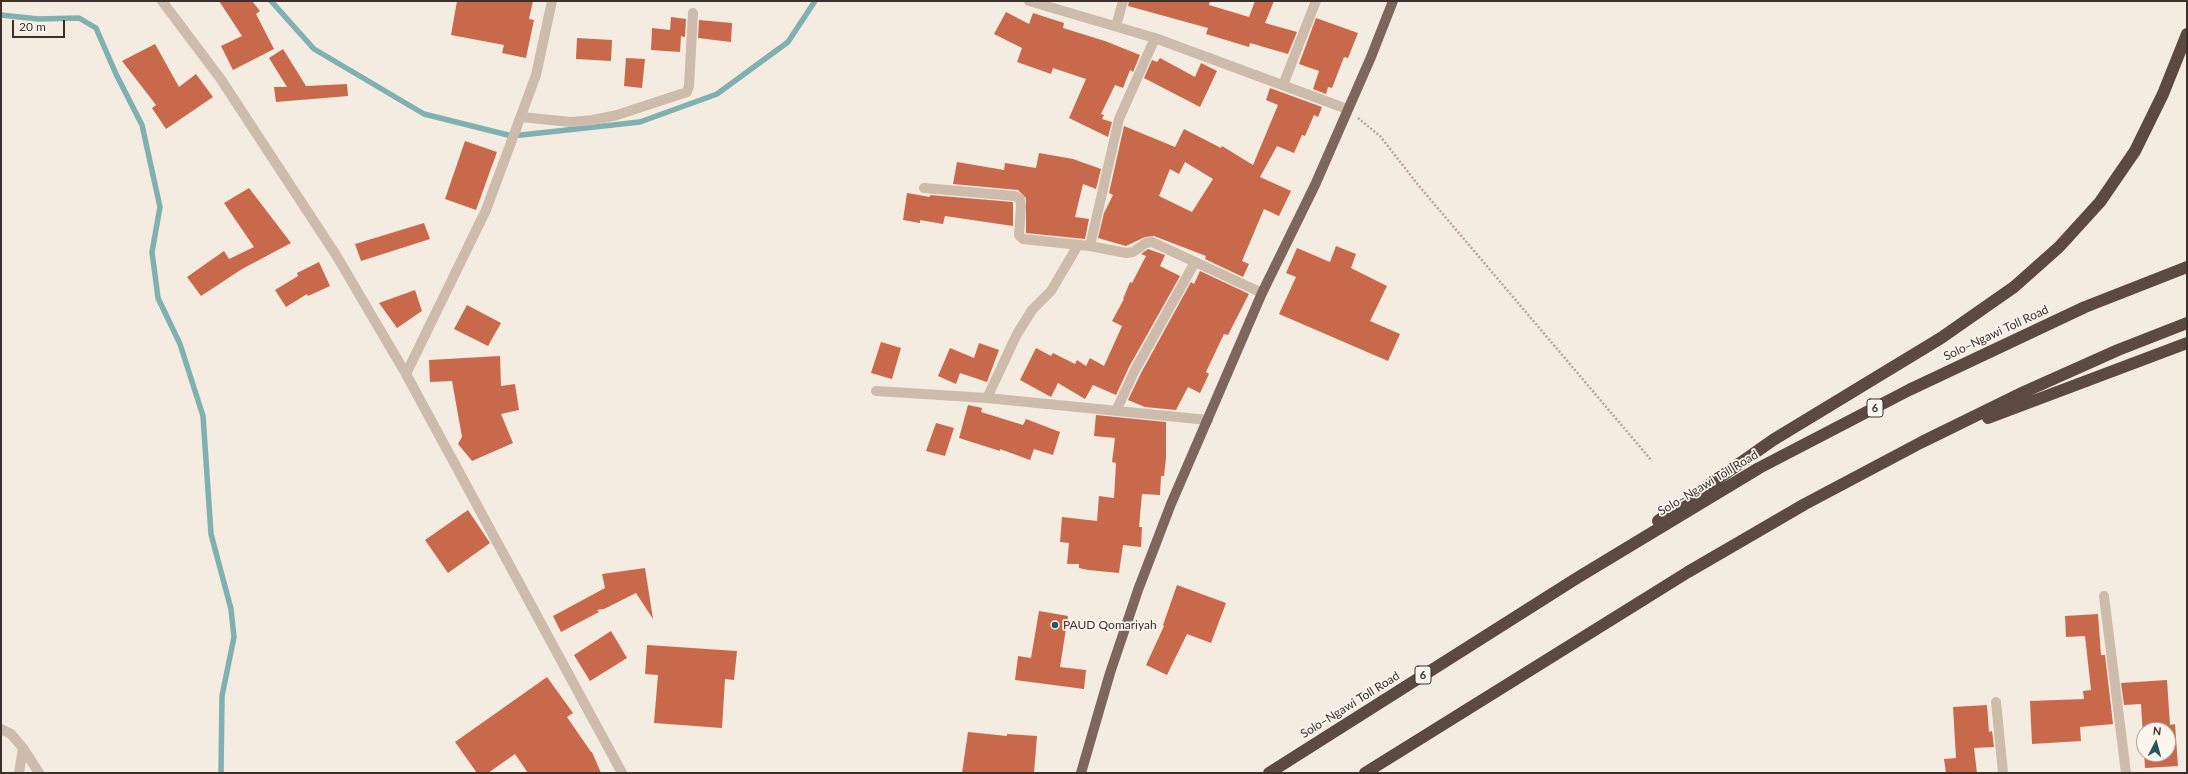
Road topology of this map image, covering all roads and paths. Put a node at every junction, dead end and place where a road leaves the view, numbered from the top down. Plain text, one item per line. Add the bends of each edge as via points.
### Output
1 (162, 1) edge
2 (552, 1) edge
3 (1029, 1) edge
4 (1123, 1) edge
5 (1316, 1) edge
6 (1394, 1) edge
7 (693, 13) dead end
8 (1116, 26) junction
9 (2187, 34) edge
10 (1155, 38) junction
11 (1283, 85) junction
12 (1347, 109) junction
13 (521, 119) junction
14 (924, 188) dead end
15 (1078, 245) junction
16 (1090, 246) junction
17 (1195, 262) junction
18 (2187, 267) edge
19 (1262, 293) junction
20 (2187, 323) edge
21 (2187, 344) edge
22 (406, 374) junction
23 (876, 391) dead end
24 (987, 398) junction
25 (1116, 411) junction
26 (1208, 420) junction
27 (1922, 442) junction
28 (1652, 461) dead end
29 (1577, 578) junction
30 (2104, 596) dead end
31 (1996, 702) dead end
32 (1, 729) edge
33 (23, 748) junction
34 (19, 773) edge
35 (39, 773) edge
36 (622, 773) edge
37 (1081, 773) edge
38 (1269, 773) edge
39 (1365, 773) edge
40 (2003, 773) edge
41 (2126, 773) edge

1 - 22 street via 220,78 296,192
2 - 13 street via 536,75
3 - 8 street
4 - 8 street
5 - 11 street
6 - 12 main road
7 - 13 street via 687,92 617,115 593,120 571,122
8 - 10 street
9 - 29 highway via 2163,94 2122,170 2100,202 2059,247 2020,282 1941,338 1773,440
10 - 11 street
10 - 16 street via 1119,119
11 - 12 street
12 - 19 main road
12 - 28 path via 1380,136 1424,192
13 - 22 street via 486,210
14 - 15 street via 1015,196 1020,200 1019,235 1023,239
15 - 16 street
15 - 24 street via 1051,291 1032,310 1017,334
16 - 17 street via 1126,253 1152,242
17 - 19 street
17 - 25 street via 1135,370
18 - 29 highway, Solo–Ngawi Toll Road / 6 via 2085,307 1909,390 1759,468
19 - 26 main road
20 - 27 highway via 2118,350 2024,392
21 - 27 highway
22 - 36 street
23 - 24 street
24 - 25 street
25 - 26 street
26 - 37 main road via 1171,504 1138,590 1110,673
27 - 39 highway via 1805,504 1688,572
29 - 38 highway, Solo–Ngawi Toll Road / 6
30 - 41 street
31 - 40 street
32 - 33 street via 11,734
33 - 34 street
33 - 35 street

